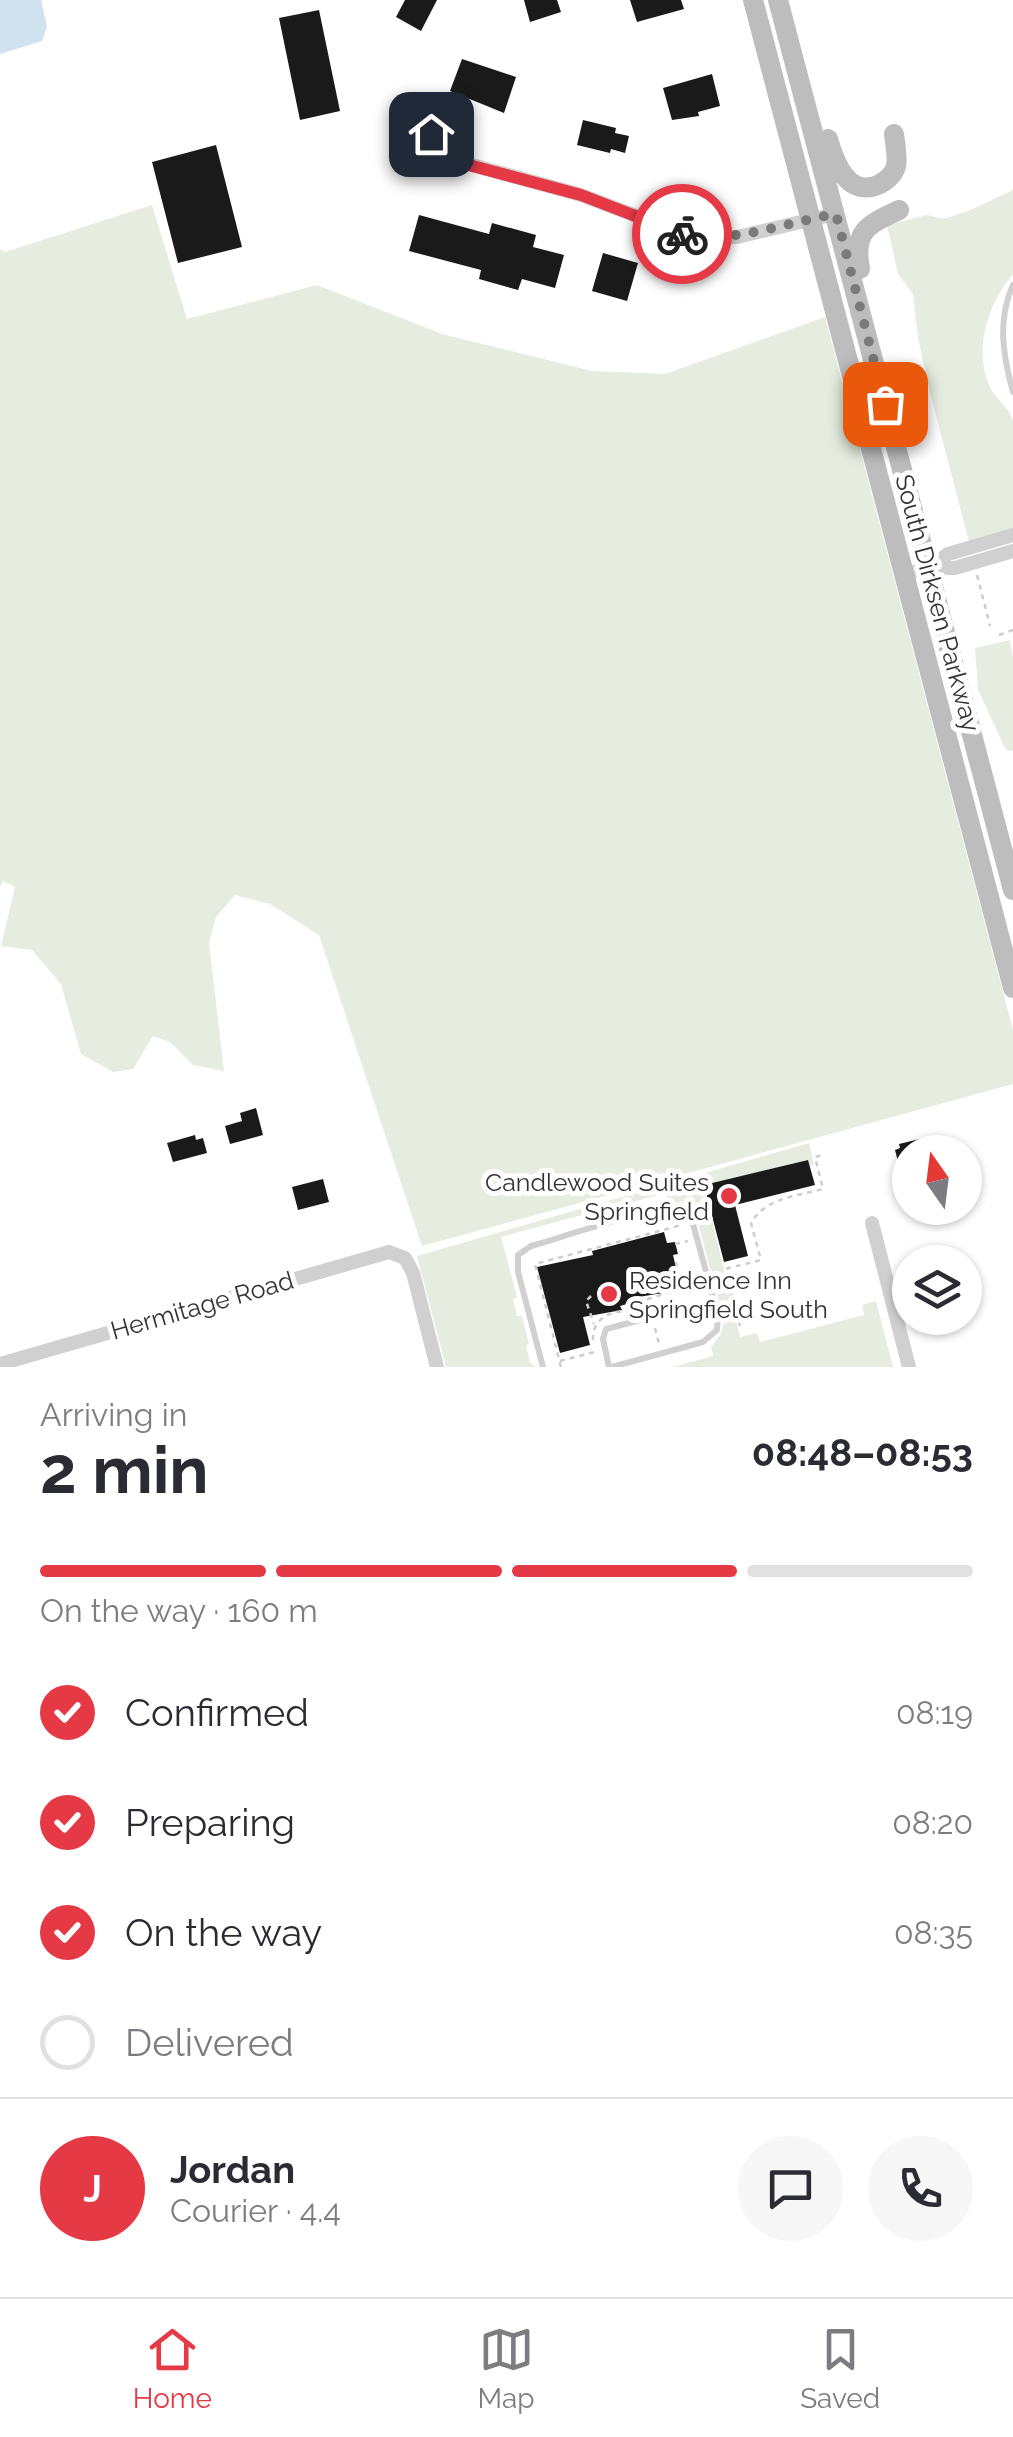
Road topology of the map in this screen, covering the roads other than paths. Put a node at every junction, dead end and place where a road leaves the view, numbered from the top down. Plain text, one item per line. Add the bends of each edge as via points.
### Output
1 (753, 0) edge
2 (778, 0) edge
3 (790, 44) junction
4 (431, 134) dead end
5 (894, 134) dead end
6 (898, 210) dead end
7 (836, 214) junction
8 (810, 218) junction
9 (1013, 285) edge
10 (1013, 392) edge
11 (895, 442) junction
12 (1013, 536) edge
13 (1013, 551) edge
14 (928, 568) junction
15 (905, 574) junction
16 (975, 745) junction
17 (952, 751) junction
18 (1013, 890) edge
19 (1013, 988) edge
20 (872, 1223) dead end
21 (714, 1301) junction
22 (0, 1364) edge
23 (615, 1366) edge
24 (437, 1367) edge
25 (543, 1367) edge
26 (909, 1367) edge

1 - 8 main road, South Dirksen Parkway
2 - 3 main road, South Dirksen Parkway
3 - 5 main road via 849,182 869,187 891,175
3 - 7 main road, South Dirksen Parkway
4 - 8 street via 446,154 465,164 581,195 684,234 737,237
6 - 11 main road via 868,226 857,248 894,403
7 - 8 street
7 - 11 main road, South Dirksen Parkway
8 - 15 main road, South Dirksen Parkway
9 - 10 lane via 1002,342
11 - 14 main road, South Dirksen Parkway
12 - 14 street via 948,554
13 - 14 street via 955,568
14 - 15 street
14 - 16 main road, South Dirksen Parkway
15 - 17 main road, South Dirksen Parkway
16 - 17 street
16 - 18 main road, South Dirksen Parkway
17 - 19 main road, South Dirksen Parkway
20 - 26 street
21 - 23 lane via 718,1324 710,1339
21 - 23 lane via 606,1329 602,1339
21 - 25 lane via 692,1220 683,1211 664,1210 532,1246 516,1262
22 - 24 street, Hermitage Road via 389,1252 404,1258 413,1273

